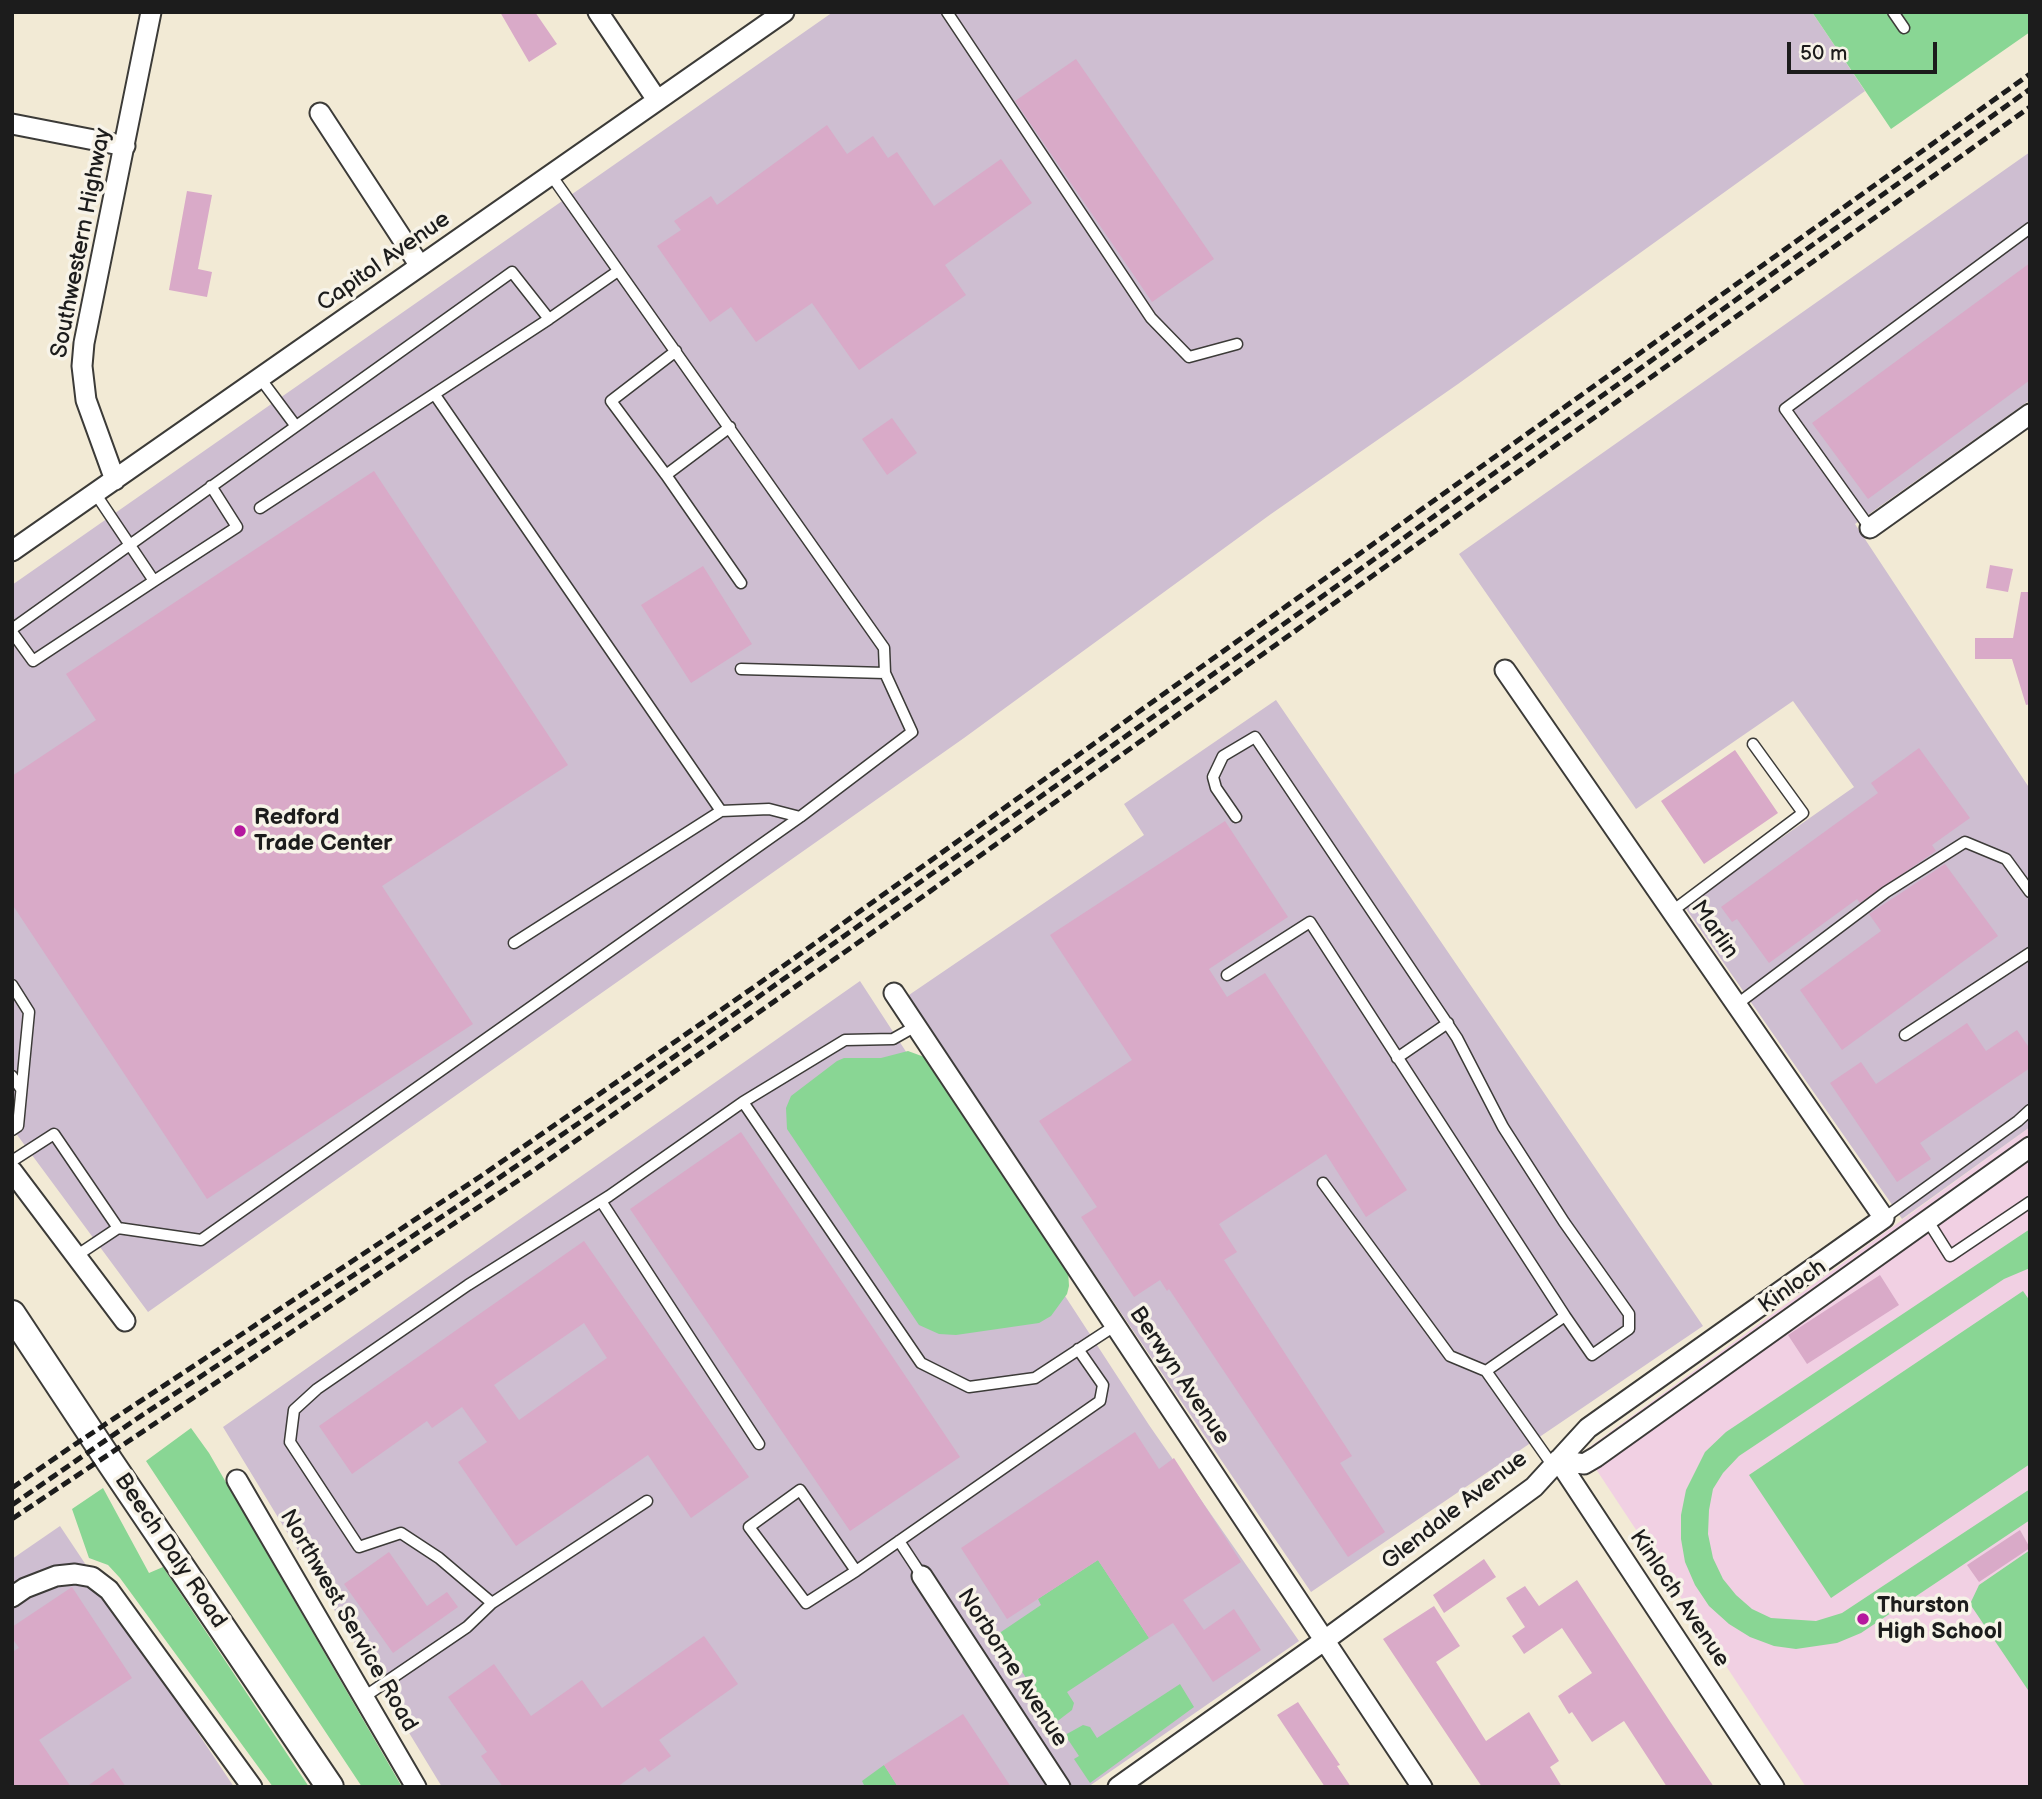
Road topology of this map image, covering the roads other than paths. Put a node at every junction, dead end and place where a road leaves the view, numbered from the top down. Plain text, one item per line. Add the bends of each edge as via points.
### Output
1 (151, 12) edge
2 (598, 12) edge
3 (784, 12) edge
4 (947, 12) edge
5 (1893, 12) edge
6 (1904, 28) dead end
7 (657, 100) junction
8 (320, 113) dead end
9 (12, 124) edge
10 (125, 146) junction
11 (551, 175) junction
12 (2030, 228) edge
13 (420, 266) junction
14 (618, 271) junction
15 (549, 319) junction
16 (1237, 344) dead end
17 (676, 351) junction
18 (260, 378) junction
19 (435, 395) junction
20 (2030, 414) edge
21 (295, 425) junction
22 (730, 427) junction
23 (666, 475) junction
24 (115, 480) junction
25 (211, 486) junction
26 (95, 494) junction
27 (260, 509) dead end
28 (1870, 527) joint
29 (130, 544) junction
30 (12, 551) edge
31 (153, 581) junction
32 (741, 583) dead end
33 (12, 630) edge
34 (741, 669) dead end
35 (1505, 670) dead end
36 (885, 673) junction
37 (1753, 744) dead end
38 (720, 811) junction
39 (800, 817) junction
40 (1236, 817) dead end
41 (2030, 892) edge
42 (1671, 912) junction
43 (514, 943) dead end
44 (2030, 953) edge
45 (1227, 975) dead end
46 (12, 985) edge
47 (894, 993) dead end
48 (1735, 1005) junction
49 (1448, 1023) junction
50 (916, 1026) junction
51 (1905, 1035) dead end
52 (1398, 1058) junction
53 (12, 1076) edge
54 (21, 1089) junction
55 (743, 1102) junction
56 (2030, 1110) edge
57 (12, 1130) edge
58 (2030, 1147) edge
59 (12, 1161) edge
60 (12, 1171) edge
61 (1323, 1183) dead end
62 (601, 1201) junction
63 (2030, 1202) edge
64 (1884, 1218) junction
65 (1928, 1221) junction
66 (118, 1228) junction
67 (76, 1256) junction
68 (12, 1314) edge
69 (1565, 1316) junction
70 (125, 1321) dead end
71 (1115, 1325) junction
72 (1078, 1349) junction
73 (1486, 1371) junction
74 (759, 1444) dead end
75 (1555, 1463) junction
76 (237, 1480) dead end
77 (647, 1501) dead end
78 (899, 1541) junction
79 (856, 1571) junction
80 (922, 1576) joint
81 (12, 1597) edge
82 (492, 1604) junction
83 (1325, 1640) junction
84 (364, 1697) junction
85 (252, 1787) edge
86 (330, 1787) edge
87 (416, 1787) edge
88 (1060, 1787) edge
89 (1118, 1787) edge
90 (1422, 1787) edge
91 (1774, 1787) edge

1 - 10 street, Southwestern Highway
2 - 7 street
3 - 7 street, Capitol Avenue
4 - 16 lane via 1151,318 1189,357
5 - 6 lane
7 - 11 street, Capitol Avenue
8 - 13 street
9 - 10 street
10 - 24 street, Southwestern Highway via 82,366 86,400
11 - 13 street, Capitol Avenue
11 - 14 lane
12 - 28 lane via 1785,409
13 - 18 street, Capitol Avenue
14 - 15 lane
14 - 17 lane
15 - 19 lane
15 - 21 lane via 512,272
17 - 22 lane
17 - 23 lane via 611,401
18 - 21 lane
18 - 24 street, Capitol Avenue
19 - 27 lane
19 - 38 lane
20 - 28 street
21 - 25 lane
22 - 23 lane
22 - 36 lane via 884,648
23 - 32 lane
24 - 26 street, Capitol Avenue
25 - 29 lane
25 - 31 lane via 237,527
26 - 29 lane
26 - 30 street, Capitol Avenue
29 - 31 lane
29 - 33 lane
31 - 33 lane via 33,661
34 - 36 lane
35 - 42 street, Marlin
36 - 39 lane via 912,732
37 - 42 lane via 1802,813
38 - 39 lane via 769,809
38 - 43 lane
39 - 66 lane via 201,1240
40 - 49 lane via 1213,777 1223,756 1255,737
41 - 48 lane via 2006,859 1965,842 1886,892
42 - 48 street, Marlin
44 - 51 lane
45 - 52 lane via 1310,922
46 - 54 lane via 29,1012
47 - 50 street, Berwyn Avenue
48 - 64 street, Marlin
49 - 52 lane
49 - 69 lane via 1503,1127 1629,1314 1629,1329 1592,1355
50 - 55 lane via 893,1039 845,1040
50 - 71 street, Berwyn Avenue
52 - 69 lane
53 - 54 lane
54 - 57 lane via 18,1126
55 - 62 lane
55 - 72 lane via 921,1363 969,1387 1035,1378
56 - 64 lane
58 - 65 street, Kinloch
59 - 66 lane via 54,1134
60 - 67 street
61 - 73 lane via 1450,1356
62 - 74 lane
62 - 82 lane via 468,1285 317,1389 294,1410 290,1442 359,1547 401,1533 439,1558
63 - 65 lane via 1950,1256
64 - 75 street, Glendale Avenue via 1588,1428
65 - 75 street, Kinloch via 1584,1464
66 - 67 lane
67 - 70 street
68 - 86 main road, Beech Daly Road
69 - 73 lane
71 - 72 lane
71 - 83 street, Berwyn Avenue
72 - 78 lane via 1102,1385 1100,1401
73 - 75 lane
75 - 83 street, Glendale Avenue via 1534,1487
75 - 91 street, Kinloch Avenue
76 - 84 street, Northwest Service Road
77 - 82 lane
78 - 79 lane
78 - 80 lane
79 - 79 lane via 806,1603 749,1527 800,1490
80 - 88 street, Norborne Avenue
81 - 85 street via 56,1576 75,1574 92,1577 109,1590
82 - 84 lane via 467,1628
83 - 89 street, Glendale Avenue
83 - 90 street, Berwyn Avenue
84 - 87 street, Northwest Service Road

